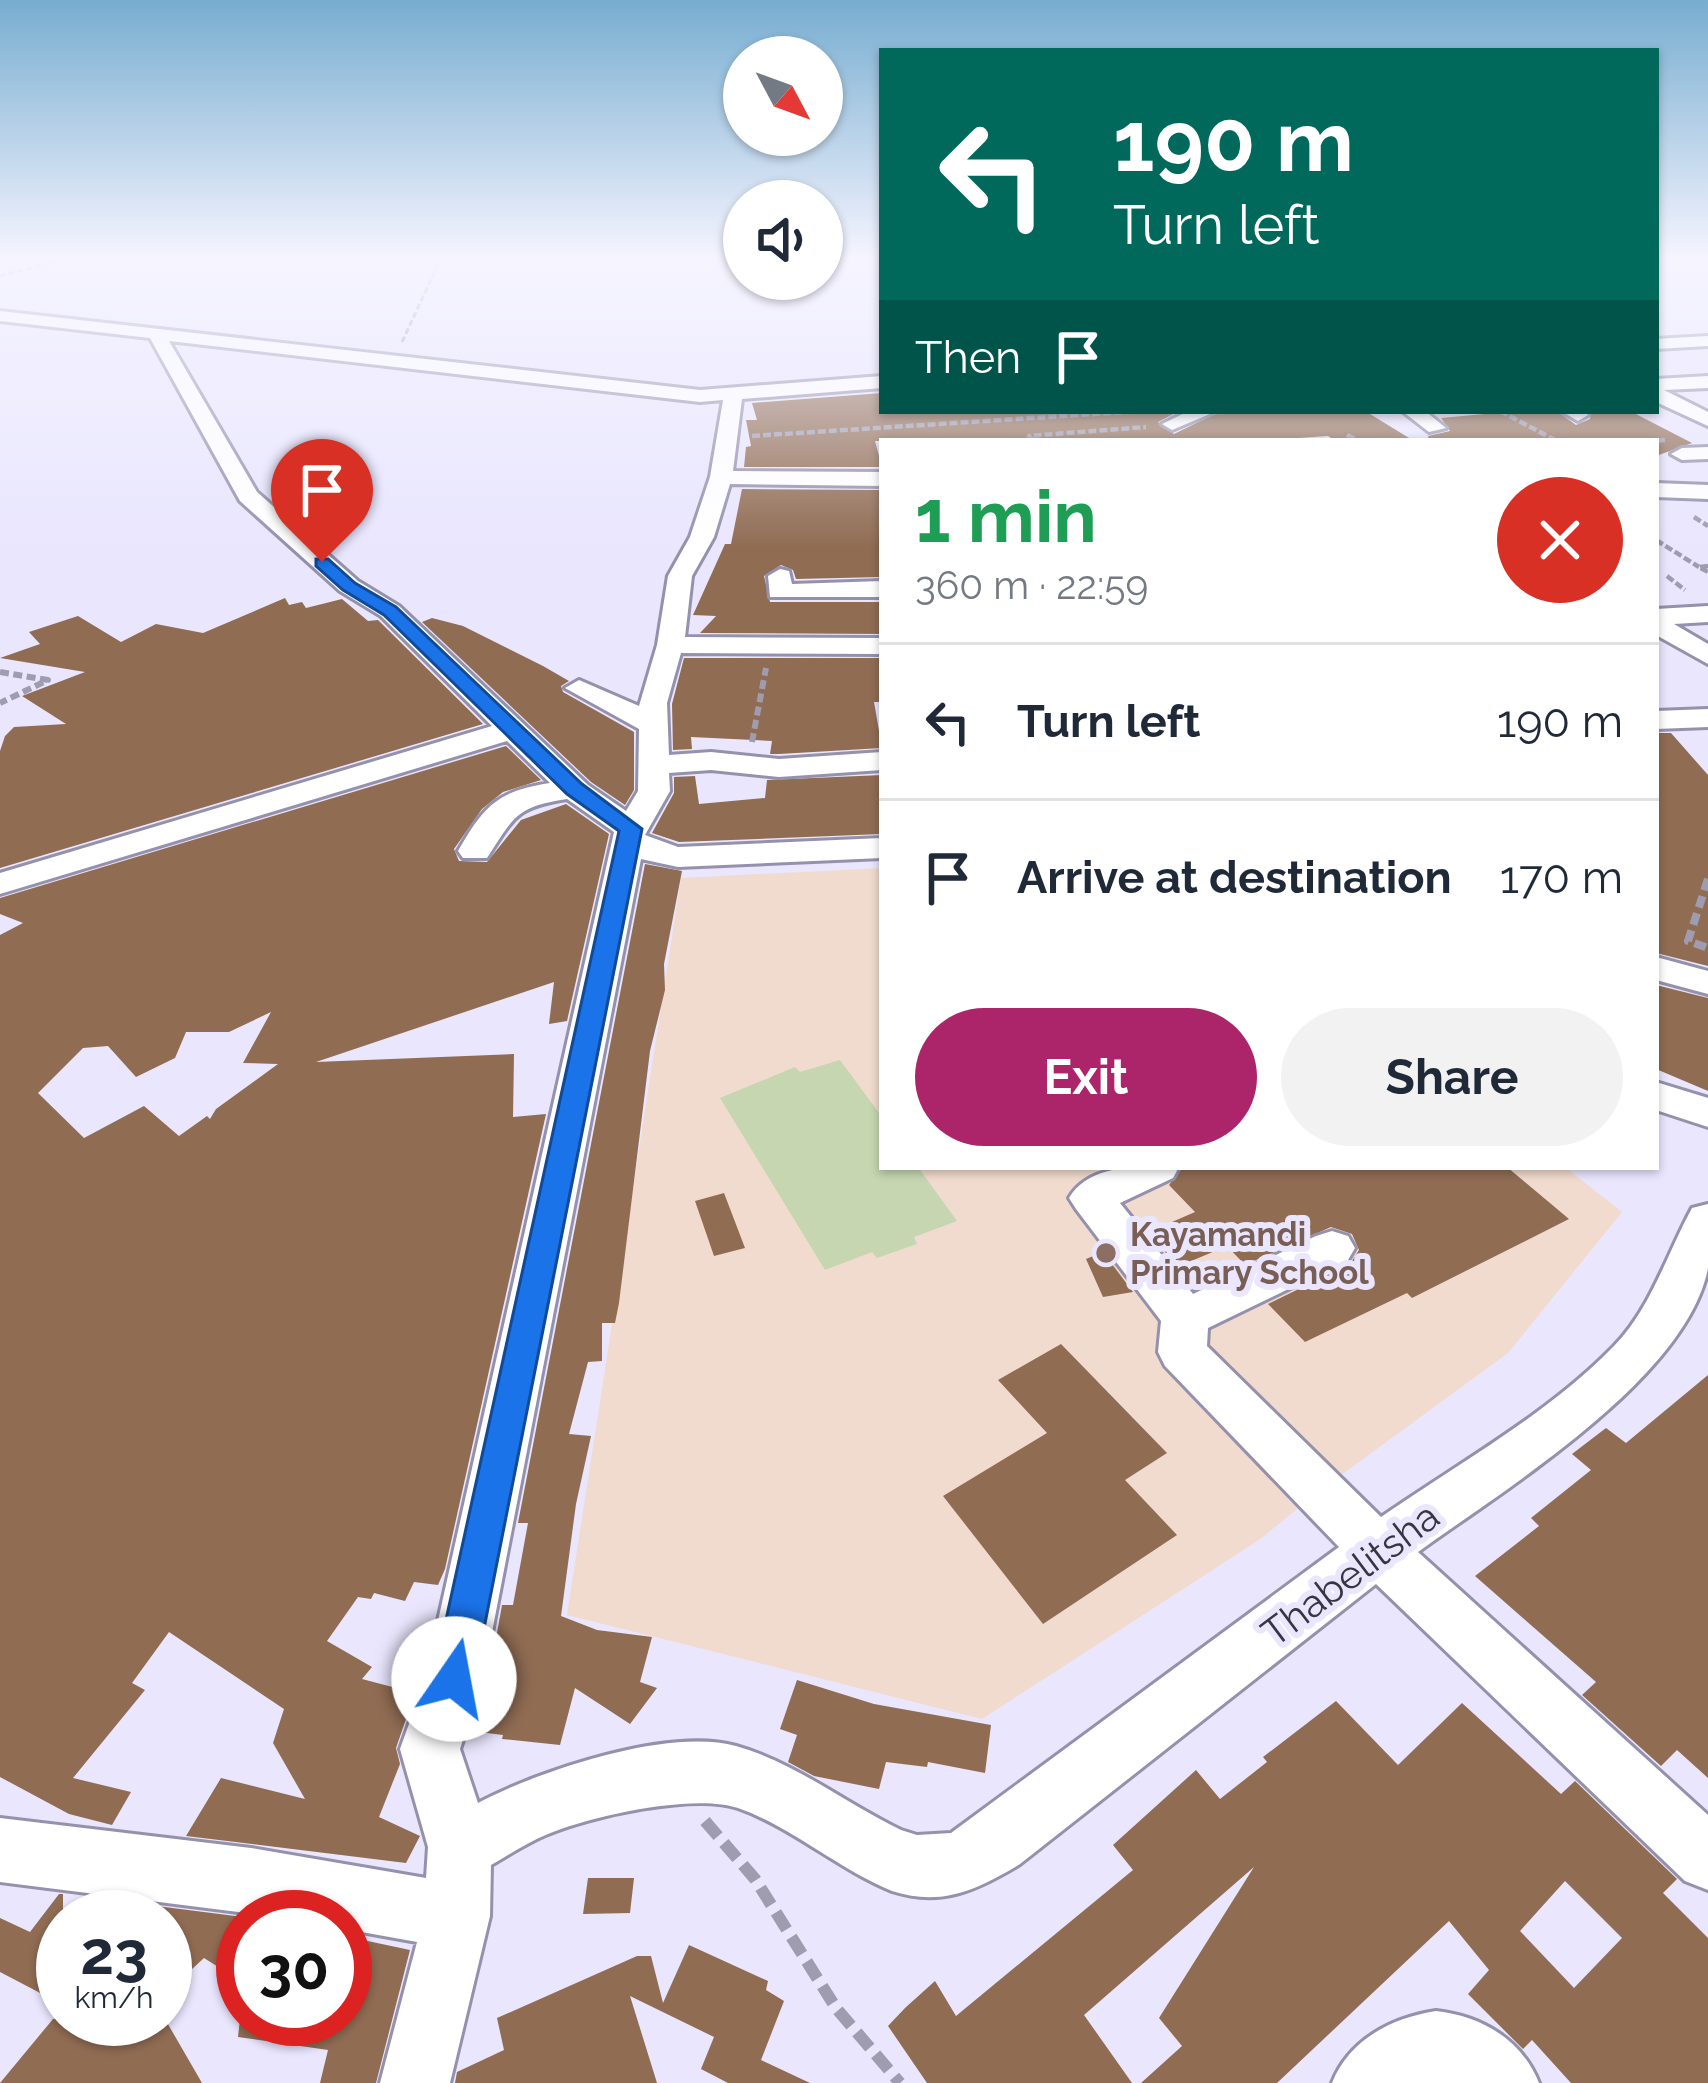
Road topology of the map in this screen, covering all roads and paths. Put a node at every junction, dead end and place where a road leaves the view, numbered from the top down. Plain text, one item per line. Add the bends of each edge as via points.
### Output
1 (167, 353) edge
2 (307, 353) edge
3 (879, 382) edge
4 (1708, 382) edge
5 (1659, 390) edge
6 (1659, 392) edge
7 (734, 395) junction
8 (1114, 414) edge
9 (1199, 414) edge
10 (1416, 414) edge
11 (1506, 414) edge
12 (1708, 420) edge
13 (1172, 424) joint
14 (1436, 428) dead end
15 (1347, 435) dead end
16 (896, 438) edge
17 (1031, 438) edge
18 (1353, 438) edge
19 (1551, 438) edge
20 (879, 440) edge
21 (1708, 453) edge
22 (1682, 454) dead end
23 (724, 457) junction
24 (879, 479) edge
25 (1659, 490) edge
26 (1708, 492) edge
27 (1659, 542) edge
28 (1708, 569) edge
29 (780, 576) dead end
30 (879, 590) edge
31 (1708, 614) edge
32 (1659, 620) edge
33 (1659, 622) edge
34 (879, 641) edge
35 (670, 645) junction
36 (1708, 656) edge
37 (766, 667) dead end
38 (0, 672) edge
39 (579, 688) dead end
40 (0, 704) edge
41 (1708, 718) edge
42 (1659, 720) edge
43 (515, 729) junction
44 (879, 761) edge
45 (729, 763) junction
46 (779, 768) junction
47 (574, 789) junction
48 (643, 791) junction
49 (879, 848) edge
50 (475, 851) dead end
51 (1708, 878) edge
52 (0, 884) edge
53 (1703, 908) edge
54 (1708, 948) edge
55 (1659, 969) edge
56 (1708, 982) edge
57 (1659, 1097) edge
58 (1708, 1113) edge
59 (1152, 1170) edge
60 (1708, 1220) edge
61 (1332, 1248) dead end
62 (1185, 1318) junction
63 (1378, 1550) junction
64 (659, 1778) junction
65 (460, 1847) junction
66 (0, 1850) edge
67 (1708, 1858) edge
68 (457, 1916) junction
69 (415, 2083) edge
70 (900, 2083) edge
71 (1367, 2083) edge
72 (1504, 2083) edge

1 - 43 street via 248,496 349,586 390,611
2 - 7 street
3 - 7 street
4 - 5 street
6 - 12 street
7 - 23 street
8 - 16 path
9 - 13 street
10 - 14 street
11 - 19 path
13 - 17 path
15 - 18 path
20 - 23 path
21 - 22 street
23 - 24 street
23 - 35 street via 702,537 680,575
25 - 26 street
27 - 28 path
29 - 30 street via 779,592
31 - 32 street
33 - 36 street
34 - 35 street
35 - 48 street
37 - 45 path via 749,749
38 - 40 path via 48,680
39 - 48 street
41 - 42 street
43 - 47 street
43 - 52 street
44 - 46 street
45 - 46 street
45 - 48 street
46 - 48 street
47 - 48 street
47 - 50 street via 508,802
48 - 49 street via 657,854
48 - 65 street via 459,1656 430,1749
51 - 53 path
53 - 54 path via 1688,941
55 - 56 street
57 - 58 street
59 - 62 street via 1091,1198
60 - 63 street, Thabelitsha via 1662,1318 1632,1358 1564,1417
61 - 62 street
62 - 63 street via 1182,1352
63 - 64 street, Thabelitsha via 963,1862 934,1869 892,1860 780,1791 729,1774
63 - 67 street
64 - 65 street via 538,1806
64 - 70 path via 757,1876 855,2036
65 - 68 street
66 - 68 street via 251,1880
68 - 69 street
71 - 72 street via 1392,2058 1432,2044 1459,2045

